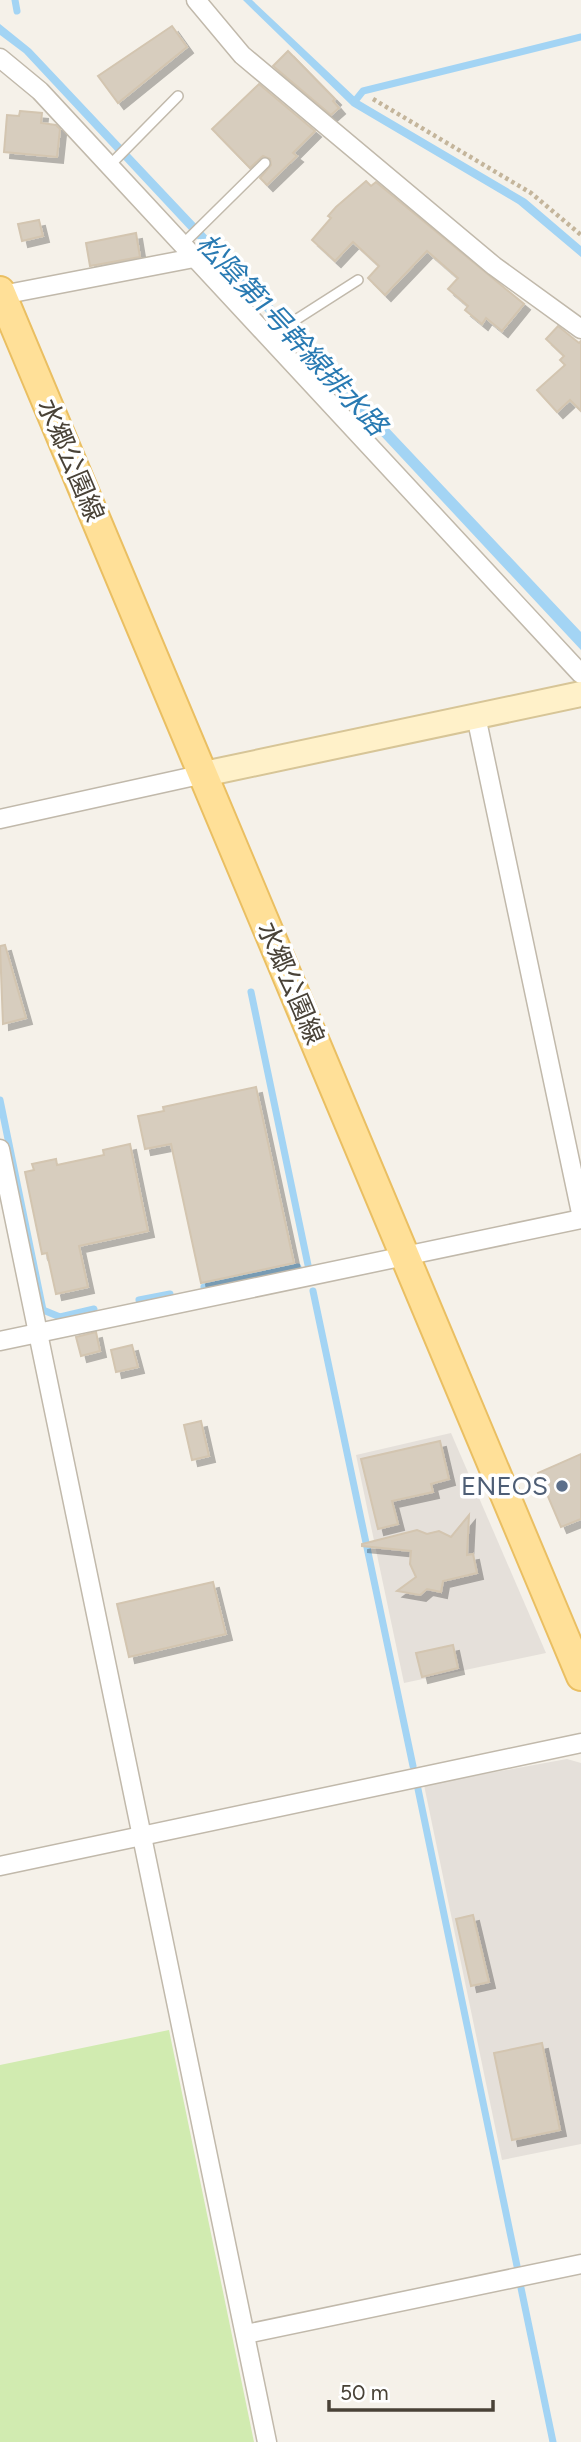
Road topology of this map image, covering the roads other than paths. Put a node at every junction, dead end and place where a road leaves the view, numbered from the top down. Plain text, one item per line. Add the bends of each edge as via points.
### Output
1 (196, 0) edge
2 (0, 58) edge
3 (178, 96) dead end
4 (111, 163) junction
5 (265, 163) dead end
6 (188, 248) junction
7 (358, 280) dead end
8 (1, 295) edge
9 (581, 329) edge
10 (274, 340) junction
11 (581, 674) edge
12 (581, 694) edge
13 (476, 716) junction
14 (204, 774) junction
15 (0, 819) edge
16 (0, 1149) edge
17 (581, 1213) edge
18 (581, 1219) edge
19 (405, 1255) junction
20 (39, 1333) junction
21 (0, 1341) edge
22 (581, 1676) edge
23 (581, 1744) edge
24 (142, 1836) junction
25 (0, 1866) edge
26 (581, 2264) edge
27 (246, 2334) junction
28 (267, 2442) edge

1 - 9 street via 242,55 494,265
2 - 4 street via 40,91
3 - 4 lane
4 - 6 street
5 - 6 lane via 204,224
6 - 8 street
6 - 10 street
7 - 10 lane
8 - 14 main road, 水郷公園線
10 - 11 street
12 - 13 street
13 - 14 street
13 - 17 street
14 - 15 street
14 - 19 main road, 水郷公園線
16 - 20 street
18 - 19 street
19 - 20 street
19 - 22 main road, 水郷公園線
20 - 21 street
20 - 24 street
23 - 24 street
24 - 25 street
24 - 27 street
26 - 27 street
27 - 28 street

